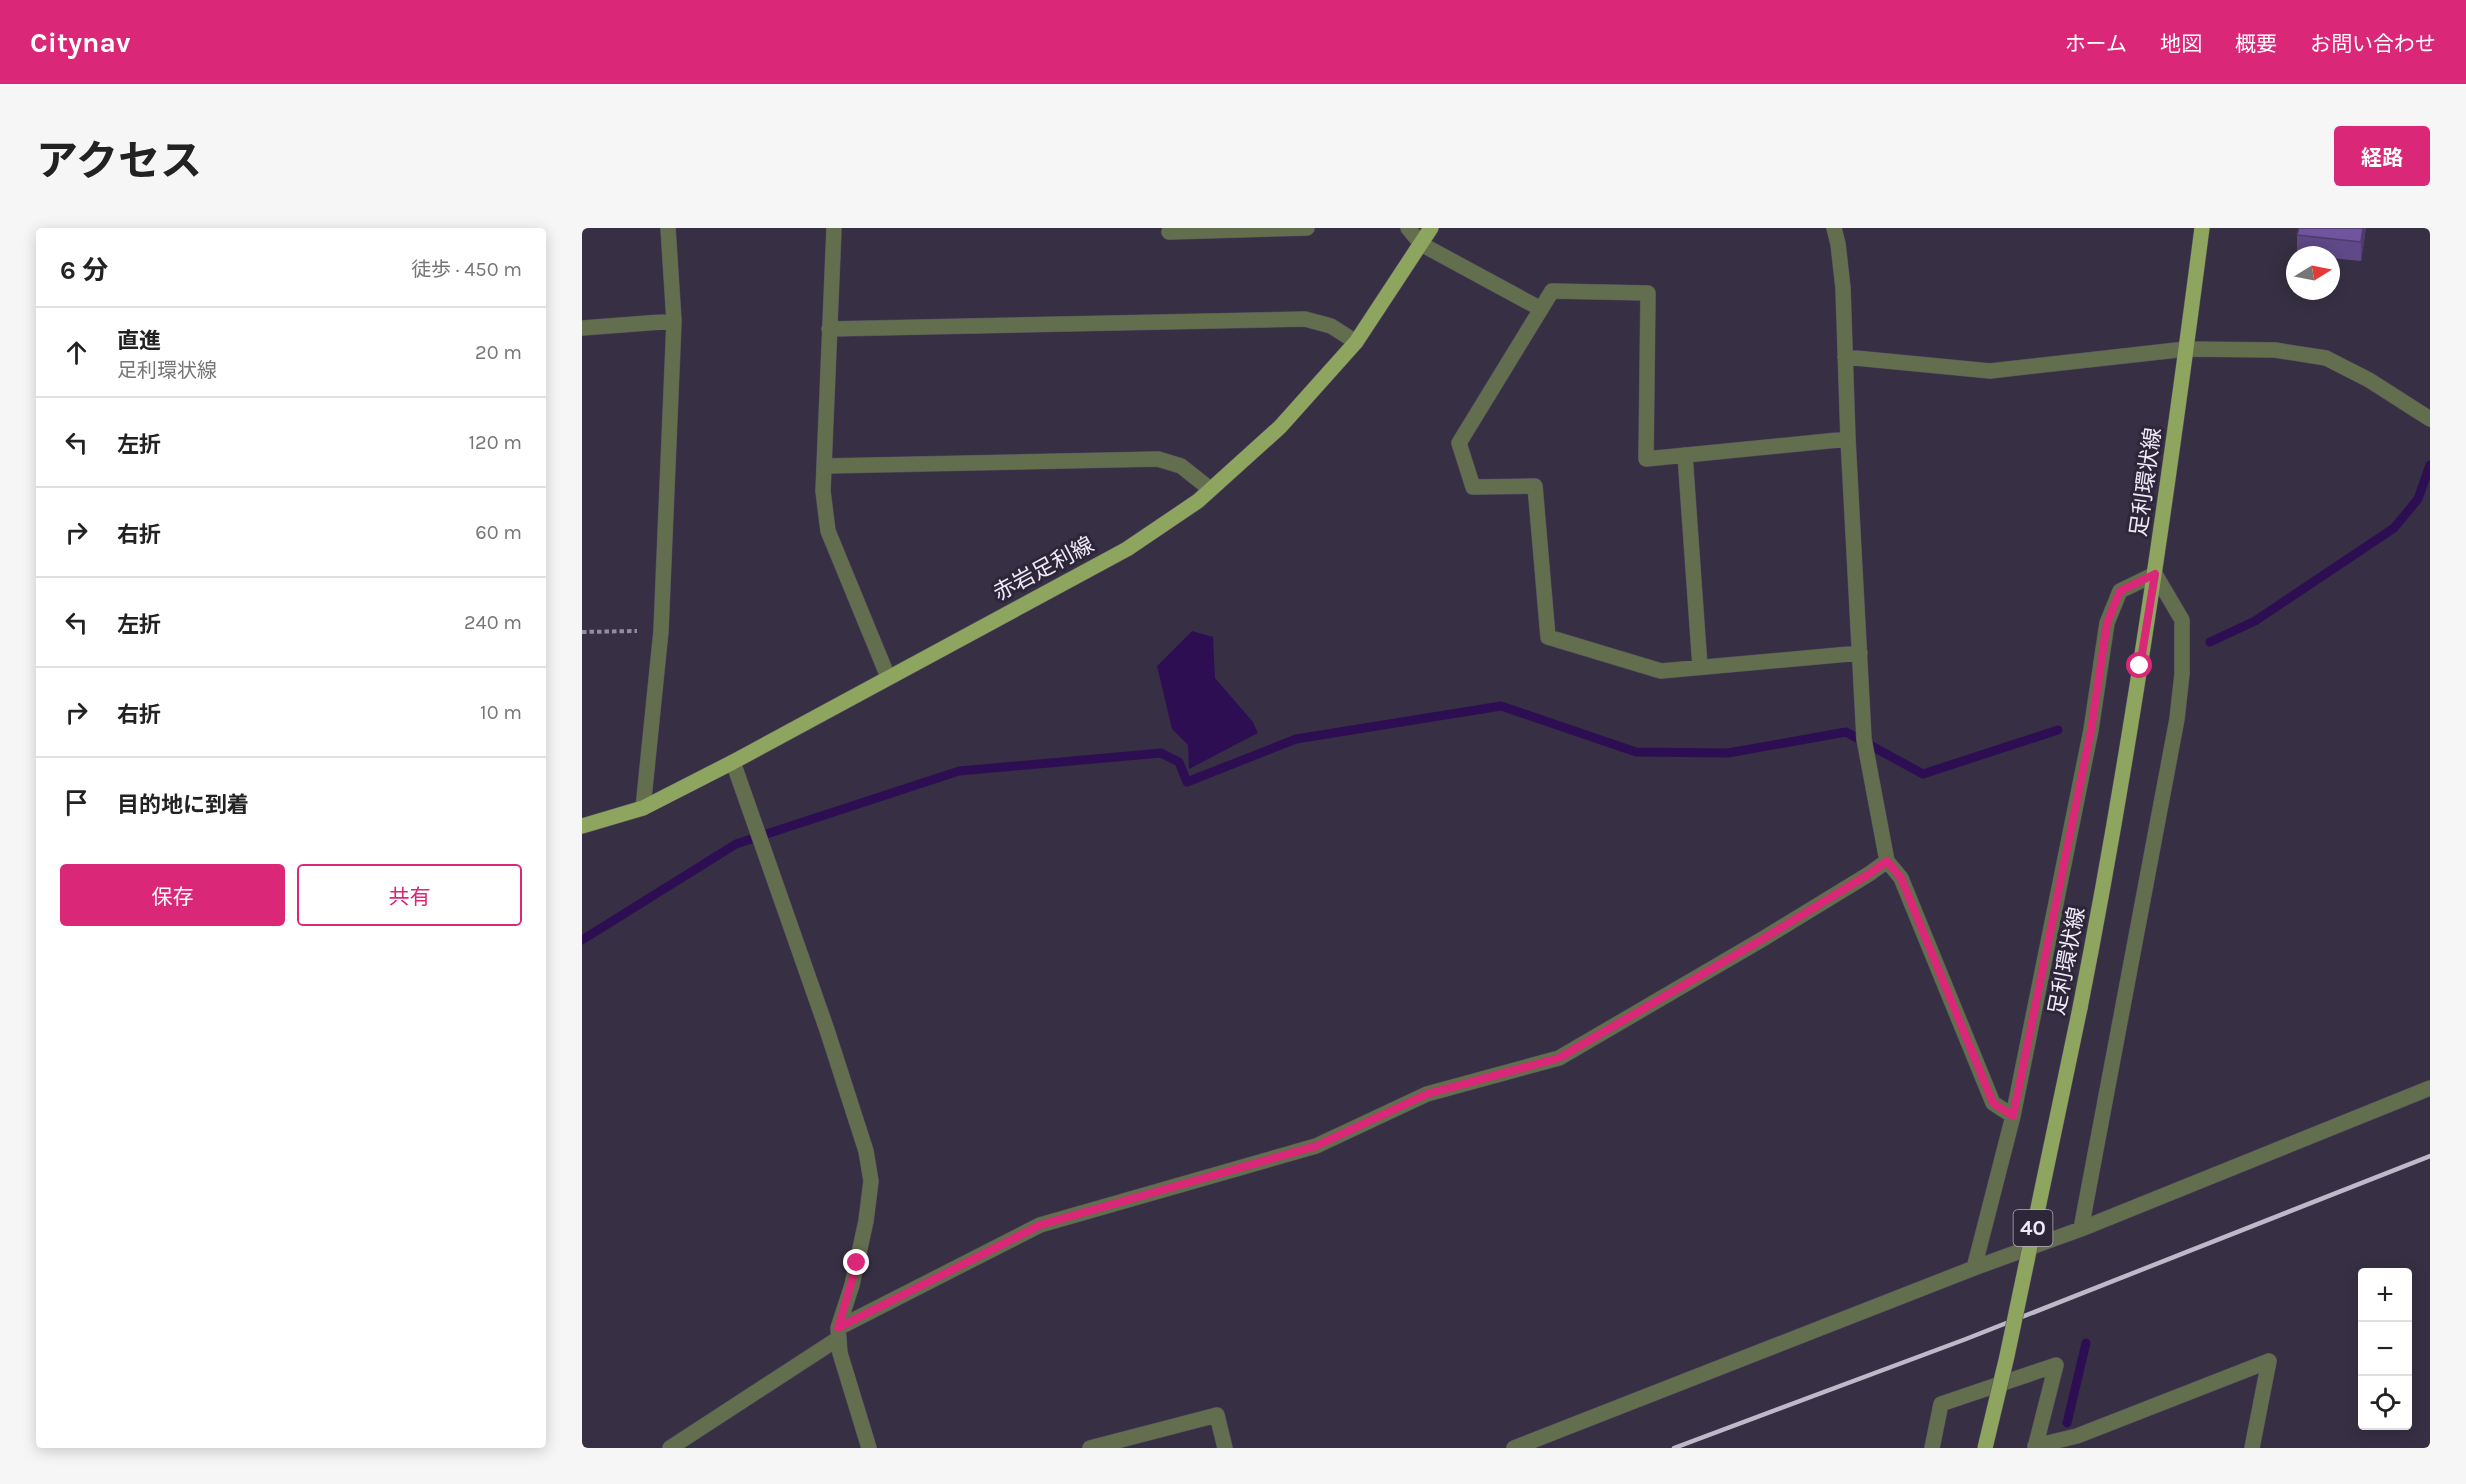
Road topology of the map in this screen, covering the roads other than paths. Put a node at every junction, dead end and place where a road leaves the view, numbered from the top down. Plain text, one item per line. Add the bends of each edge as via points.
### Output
1 (668, 228) edge
2 (834, 228) edge
3 (1306, 228) edge
4 (1408, 228) edge
5 (1431, 228) edge
6 (1834, 228) edge
7 (2202, 228) edge
8 (1169, 232) dead end
9 (1421, 244) junction
10 (1541, 309) junction
11 (674, 321) junction
12 (582, 328) edge
13 (830, 329) junction
14 (1356, 342) junction
15 (2187, 349) junction
16 (1845, 357) junction
17 (2430, 419) edge
18 (1848, 439) junction
19 (1685, 455) junction
20 (825, 466) junction
21 (1210, 489) junction
22 (2155, 574) junction
23 (1860, 653) junction
24 (1700, 667) junction
25 (888, 677) junction
26 (733, 762) junction
27 (644, 808) junction
28 (582, 826) edge
29 (1887, 861) junction
30 (2430, 1088) edge
31 (2013, 1116) junction
32 (2082, 1229) junction
33 (1974, 1268) junction
34 (839, 1333) junction
35 (2035, 1447) edge
36 (670, 1448) edge
37 (869, 1448) edge
38 (1090, 1448) edge
39 (1225, 1448) edge
40 (1514, 1448) edge
41 (1932, 1448) edge
42 (1985, 1448) edge
43 (2252, 1448) edge

1 - 11 street
2 - 13 street
3 - 8 street
4 - 9 street
5 - 9 main road, 赤岩足利線
6 - 16 street via 1843,288
7 - 15 main road, 足利環状線 / 40
9 - 10 street
9 - 14 main road, 赤岩足利線
10 - 19 street via 1552,291 1648,293 1646,459
10 - 24 street via 1459,443 1473,487 1535,486 1548,637 1661,671
11 - 12 street
11 - 27 street via 661,631
13 - 14 street via 1305,319 1331,326
13 - 20 street
14 - 21 main road, 赤岩足利線 via 1280,427
15 - 16 street via 1990,371
15 - 17 street via 2275,350 2326,358
15 - 22 main road, 足利環状線 / 40
16 - 18 street
18 - 19 street
18 - 23 street
19 - 24 street
20 - 21 street via 1158,459 1181,466
20 - 25 street via 823,491 828,531
21 - 25 main road, 赤岩足利線 via 1127,549
22 - 31 street via 2120,591 2107,623 2091,730
22 - 32 street via 2182,620 2179,708
22 - 42 main road, 足利環状線 / 40, bridge via 2080,1008
23 - 24 street
23 - 29 street via 1864,739
25 - 26 main road, 赤岩足利線
26 - 27 main road, 赤岩足利線
26 - 34 street via 866,1151 871,1181 867,1221
27 - 28 main road, 赤岩足利線
29 - 31 street via 1901,878 1993,1103
29 - 34 street via 1559,1058 1427,1094 1316,1146 1040,1225
30 - 32 street
31 - 33 street
32 - 33 street
33 - 40 street
34 - 36 street
34 - 37 street via 840,1353
35 - 41 street via 2056,1365 1941,1404
35 - 43 street via 2077,1436 2269,1361
38 - 39 street via 1216,1415

